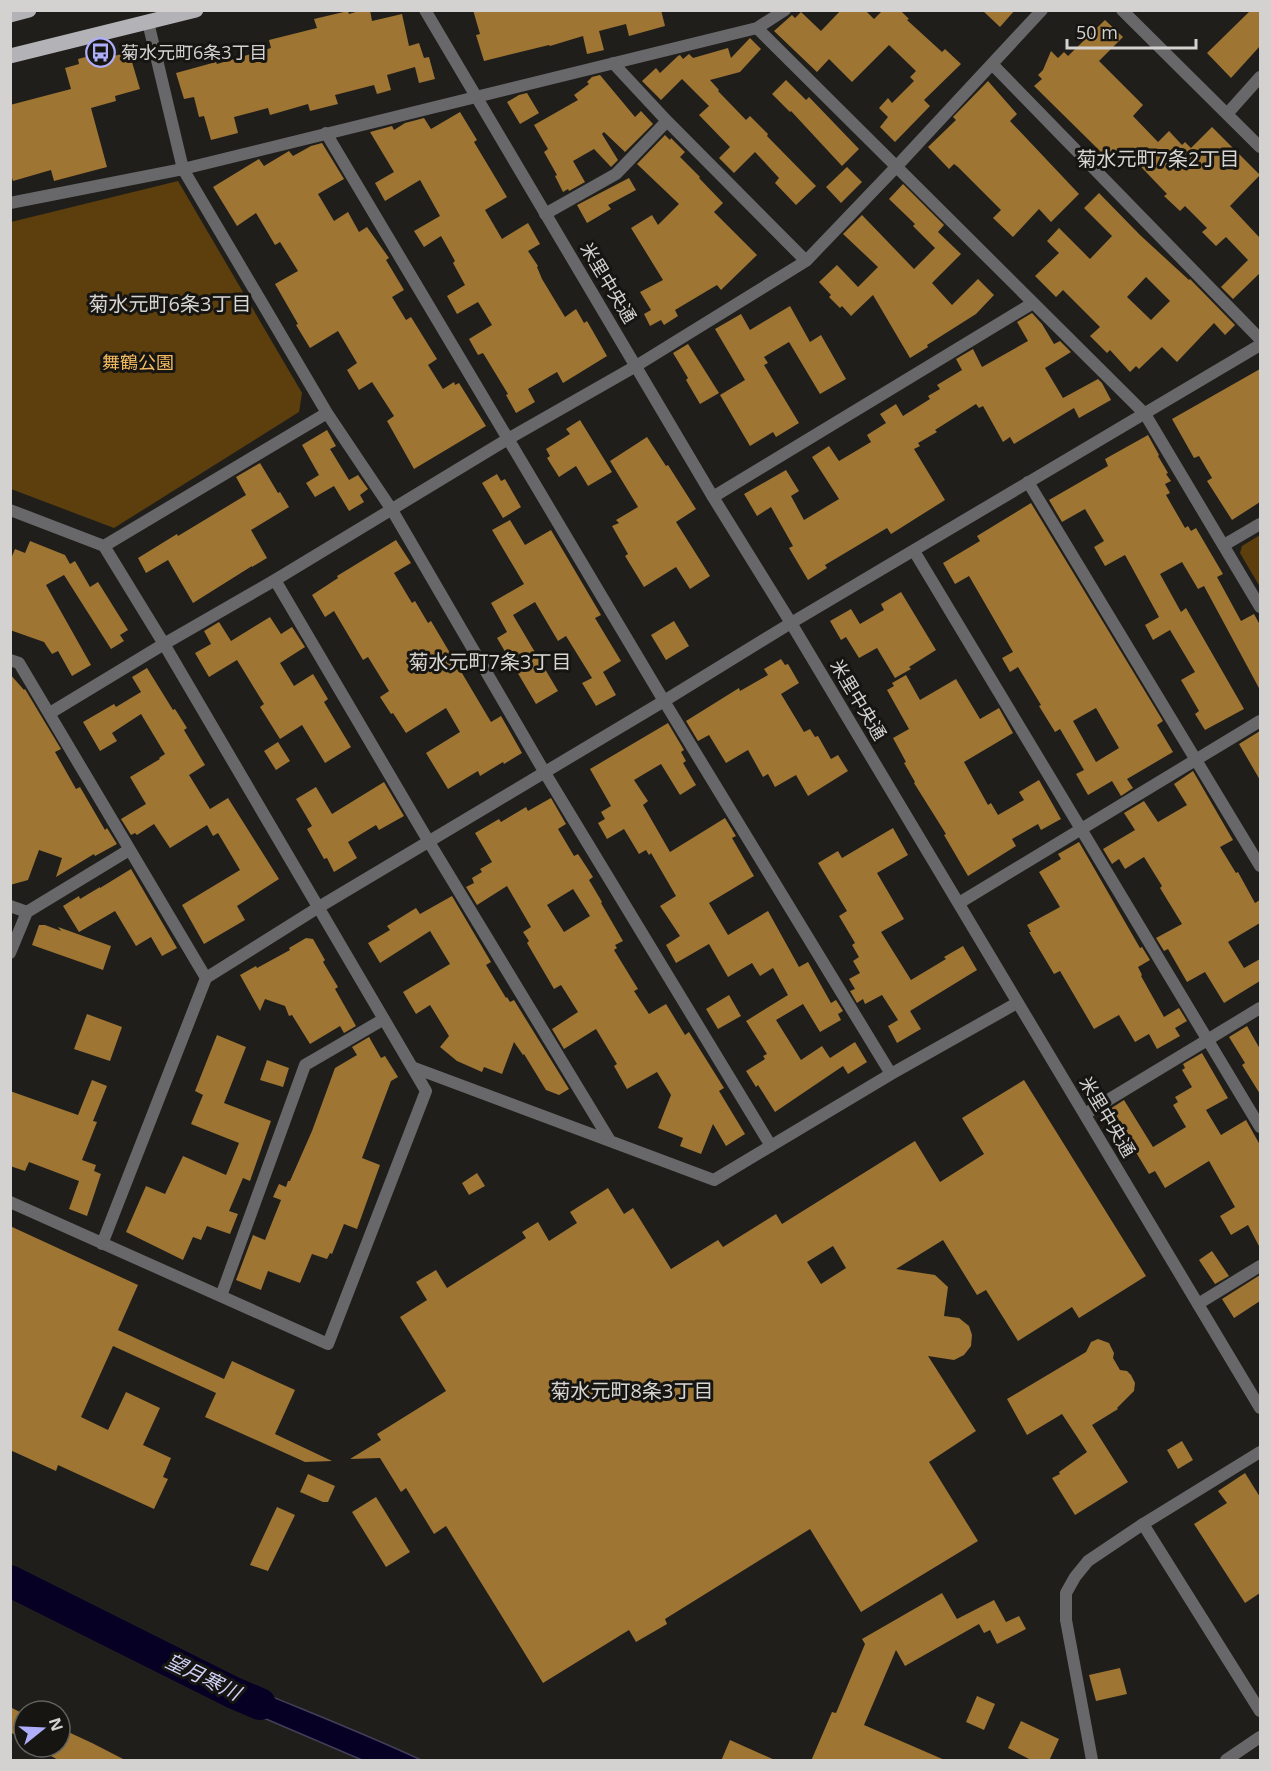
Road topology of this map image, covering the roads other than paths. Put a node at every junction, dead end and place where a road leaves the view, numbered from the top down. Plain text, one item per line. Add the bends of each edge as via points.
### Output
1 (30, 10) edge
2 (196, 10) edge
3 (425, 10) edge
4 (785, 10) edge
5 (1042, 10) edge
6 (1122, 10) edge
7 (10, 15) edge
8 (148, 22) junction
9 (757, 28) junction
10 (10, 56) edge
11 (613, 63) junction
12 (992, 64) junction
13 (1260, 78) edge
14 (476, 98) junction
15 (1227, 114) junction
16 (667, 121) junction
17 (326, 133) junction
18 (1260, 147) edge
19 (897, 166) junction
20 (183, 170) junction
21 (10, 203) edge
22 (545, 214) junction
23 (806, 261) junction
24 (1033, 303) junction
25 (1260, 339) edge
26 (1260, 345) edge
27 (636, 366) junction
28 (327, 413) junction
29 (1145, 414) junction
30 (508, 439) junction
31 (1028, 482) junction
32 (713, 496) junction
33 (10, 510) edge
34 (392, 510) junction
35 (1260, 524) edge
36 (1224, 545) junction
37 (104, 546) junction
38 (914, 550) junction
39 (275, 580) junction
40 (1260, 607) edge
41 (791, 623) junction
42 (164, 644) junction
43 (10, 660) edge
44 (664, 701) junction
45 (50, 713) junction
46 (1260, 721) edge
47 (1197, 759) junction
48 (544, 773) junction
49 (1081, 830) junction
50 (429, 842) junction
51 (129, 850) junction
52 (1260, 866) edge
53 (959, 903) junction
54 (10, 906) edge
55 (319, 907) junction
56 (27, 912) junction
57 (10, 953) edge
58 (207, 978) junction
59 (1017, 1003) junction
60 (1260, 1008) edge
61 (384, 1019) junction
62 (1209, 1039) junction
63 (412, 1067) junction
64 (891, 1074) junction
65 (1085, 1114) junction
66 (1260, 1127) edge
67 (609, 1140) junction
68 (771, 1146) junction
69 (10, 1202) edge
70 (102, 1244) junction
71 (1260, 1266) edge
72 (221, 1296) junction
73 (1198, 1304) junction
74 (1260, 1408) edge
75 (1260, 1452) edge
76 (1143, 1524) junction
77 (1260, 1711) edge
78 (1260, 1737) edge
79 (1092, 1761) edge
80 (1226, 1761) edge

1 - 7 main road
2 - 8 main road
3 - 14 street, 米里中央通
4 - 9 street
5 - 12 street
6 - 15 street
8 - 10 main road
8 - 20 street
9 - 11 street
9 - 19 street
11 - 14 street
11 - 16 street
12 - 19 street
12 - 25 street
13 - 15 street
14 - 17 street
14 - 22 street, 米里中央通
15 - 18 street
16 - 22 street via 616,174
16 - 23 street
17 - 20 street
17 - 30 street
19 - 23 street
19 - 24 street
20 - 21 street
20 - 28 street
22 - 27 street, 米里中央通
23 - 27 street
24 - 29 street
24 - 32 street
26 - 29 street
27 - 30 street
27 - 32 street, 米里中央通
28 - 34 street
28 - 37 street
29 - 31 street
29 - 36 street
30 - 34 street
30 - 44 street
31 - 38 street
31 - 47 street
32 - 41 street, 米里中央通
33 - 37 street
34 - 39 street
34 - 48 street
35 - 36 street
36 - 40 street
37 - 42 street
38 - 41 street
38 - 49 street
39 - 42 street
39 - 50 street
41 - 44 street
41 - 53 street, 米里中央通
42 - 45 street
42 - 55 street
43 - 45 street via 19,663
44 - 48 street
44 - 64 street
45 - 51 street
46 - 47 street
47 - 49 street
47 - 52 street
48 - 50 street
48 - 68 street
49 - 53 street
49 - 62 street
50 - 55 street
50 - 67 street
51 - 56 street
51 - 58 street
53 - 59 street, 米里中央通
54 - 56 street
55 - 58 street
55 - 61 street
56 - 57 street
58 - 70 street
59 - 64 street
59 - 65 street, 米里中央通
60 - 62 street
61 - 63 street
61 - 72 street via 305,1065
62 - 65 street
62 - 66 street
63 - 67 street
63 - 72 street via 426,1091 328,1344
64 - 68 street
65 - 73 street, 米里中央通
67 - 68 street via 714,1180
69 - 70 street
70 - 72 street
71 - 73 street
73 - 74 street, 米里中央通
75 - 76 street
76 - 77 street
76 - 79 street via 1088,1560 1066,1593 1066,1620
78 - 80 street

